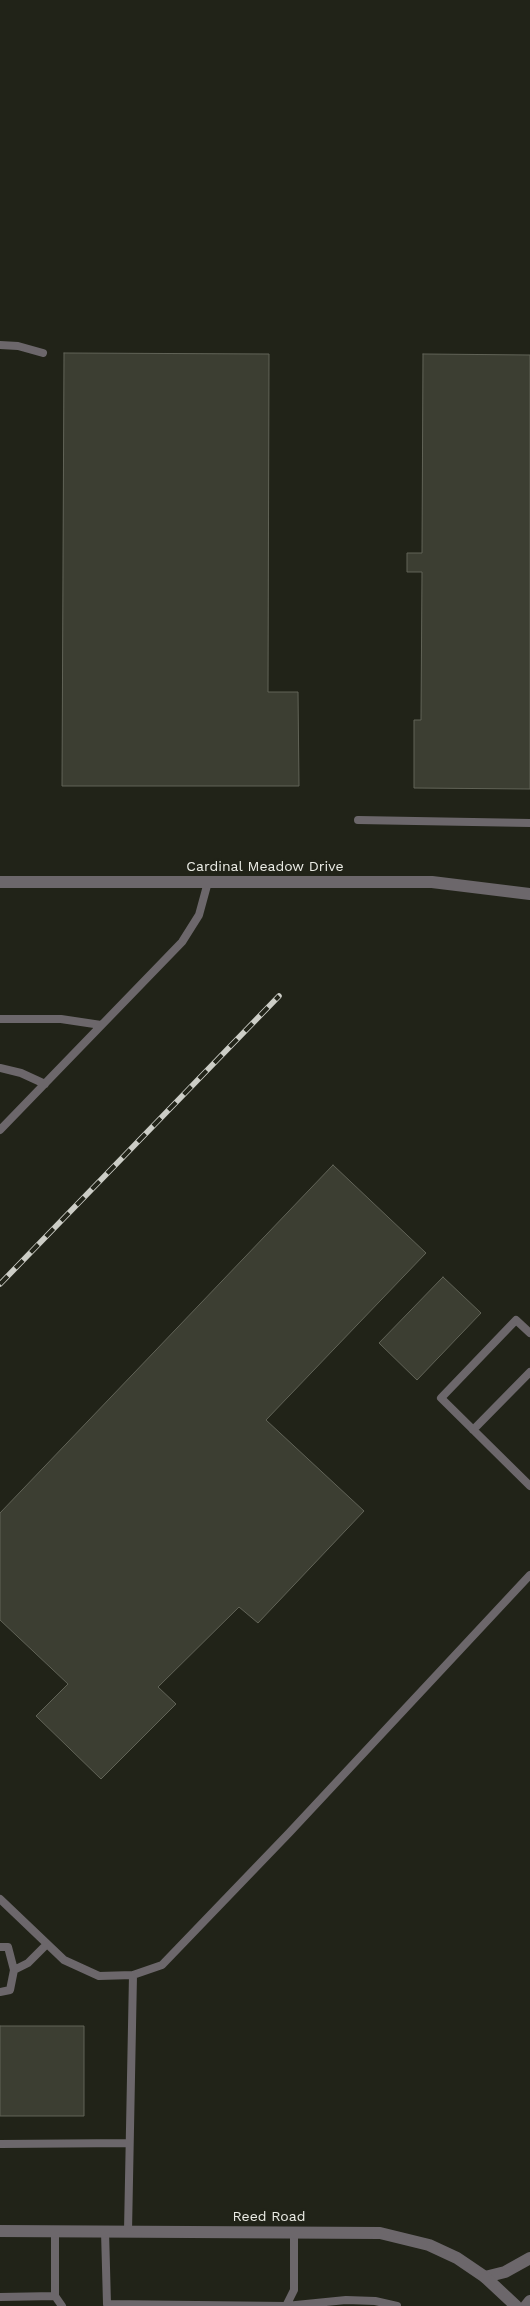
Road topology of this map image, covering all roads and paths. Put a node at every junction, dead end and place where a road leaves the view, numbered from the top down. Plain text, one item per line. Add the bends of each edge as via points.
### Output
1 (0, 345) edge
2 (43, 353) dead end
3 (358, 820) dead end
4 (530, 823) edge
5 (0, 882) edge
6 (208, 882) junction
7 (530, 894) edge
8 (0, 1018) edge
9 (101, 1025) junction
10 (0, 1068) edge
11 (45, 1084) junction
12 (0, 1130) edge
13 (530, 1333) edge
14 (530, 1372) edge
15 (473, 1430) junction
16 (530, 1486) edge
17 (530, 1575) edge
18 (0, 1900) edge
19 (47, 1944) junction
20 (0, 1947) edge
21 (14, 1970) junction
22 (133, 1976) junction
23 (0, 1992) edge
24 (130, 2143) junction
25 (0, 2144) edge
26 (0, 2231) edge
27 (55, 2231) junction
28 (105, 2231) junction
29 (128, 2231) junction
30 (294, 2232) junction
31 (530, 2258) edge
32 (485, 2277) junction
33 (55, 2296) junction
34 (0, 2297) edge
35 (530, 2301) edge
36 (62, 2306) edge
37 (286, 2306) edge
38 (397, 2306) edge
39 (516, 2306) edge
40 (526, 2306) edge

1 - 2 lane via 30,348
3 - 4 lane
5 - 6 street, Cardinal Meadow Drive
6 - 7 street, Cardinal Meadow Drive via 432,882
6 - 9 lane via 199,915 182,942
8 - 9 lane via 61,1019
9 - 11 lane
10 - 11 lane
11 - 12 lane
13 - 15 lane via 516,1320 441,1398
14 - 15 lane
15 - 16 lane
17 - 22 lane via 162,1964
18 - 19 lane
19 - 21 lane via 28,1963
19 - 22 lane via 64,1960 99,1976
20 - 21 lane via 8,1947
21 - 23 lane via 10,1990
22 - 24 lane
24 - 25 lane
24 - 29 lane
26 - 27 street, Reed Road
27 - 28 street, Reed Road
27 - 33 lane
28 - 29 street, Reed Road
28 - 37 lane via 107,2304
29 - 30 street, Reed Road
30 - 32 street, Reed Road via 380,2233 405,2238 457,2258
30 - 37 lane via 294,2290
31 - 32 street via 505,2272
32 - 39 street, Reed Road
33 - 34 lane
33 - 36 lane
35 - 40 street
37 - 38 lane via 346,2300 376,2301

